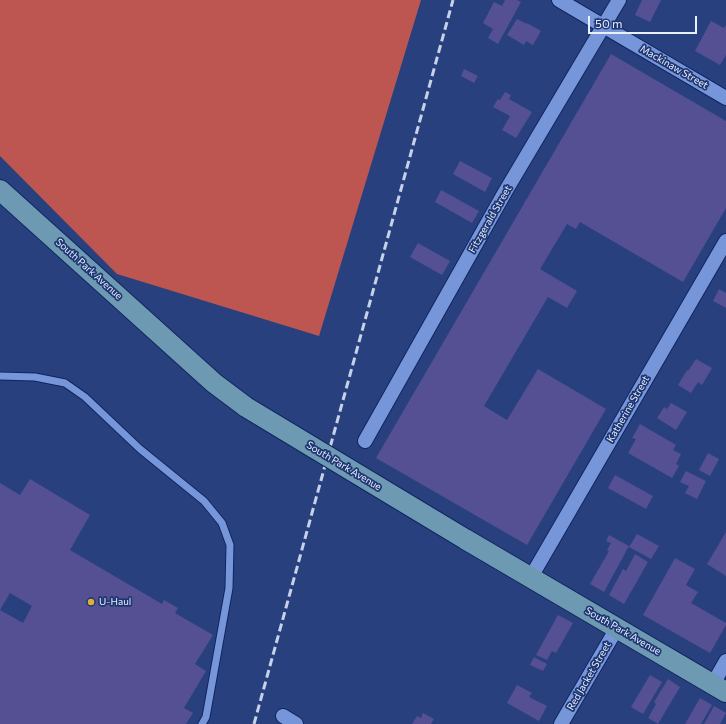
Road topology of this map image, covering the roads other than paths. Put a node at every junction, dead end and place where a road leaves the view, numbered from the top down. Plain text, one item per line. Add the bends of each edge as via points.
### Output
1 (559, 0) edge
2 (619, 0) edge
3 (604, 26) junction
4 (726, 98) edge
5 (0, 190) edge
6 (726, 241) edge
7 (0, 376) edge
8 (365, 441) dead end
9 (531, 577) junction
10 (617, 628) junction
11 (726, 661) edge
12 (719, 688) edge
13 (283, 716) dead end
14 (202, 724) edge
15 (296, 724) edge
16 (561, 724) edge

1 - 3 street, Mackinaw Street
2 - 3 street, Fitzgerald Street
3 - 4 street, Mackinaw Street
3 - 8 street, Fitzgerald Street via 505,192
5 - 9 street, South Park Avenue, bridge via 214,383 246,407
6 - 9 street, Katherine Street
7 - 14 lane via 35,377 66,383 85,397 140,449 204,501 222,523 230,544 229,588 206,717
9 - 10 street, South Park Avenue
10 - 12 street, South Park Avenue
10 - 16 street, Red Jacket Street
11 - 12 street
13 - 15 street

